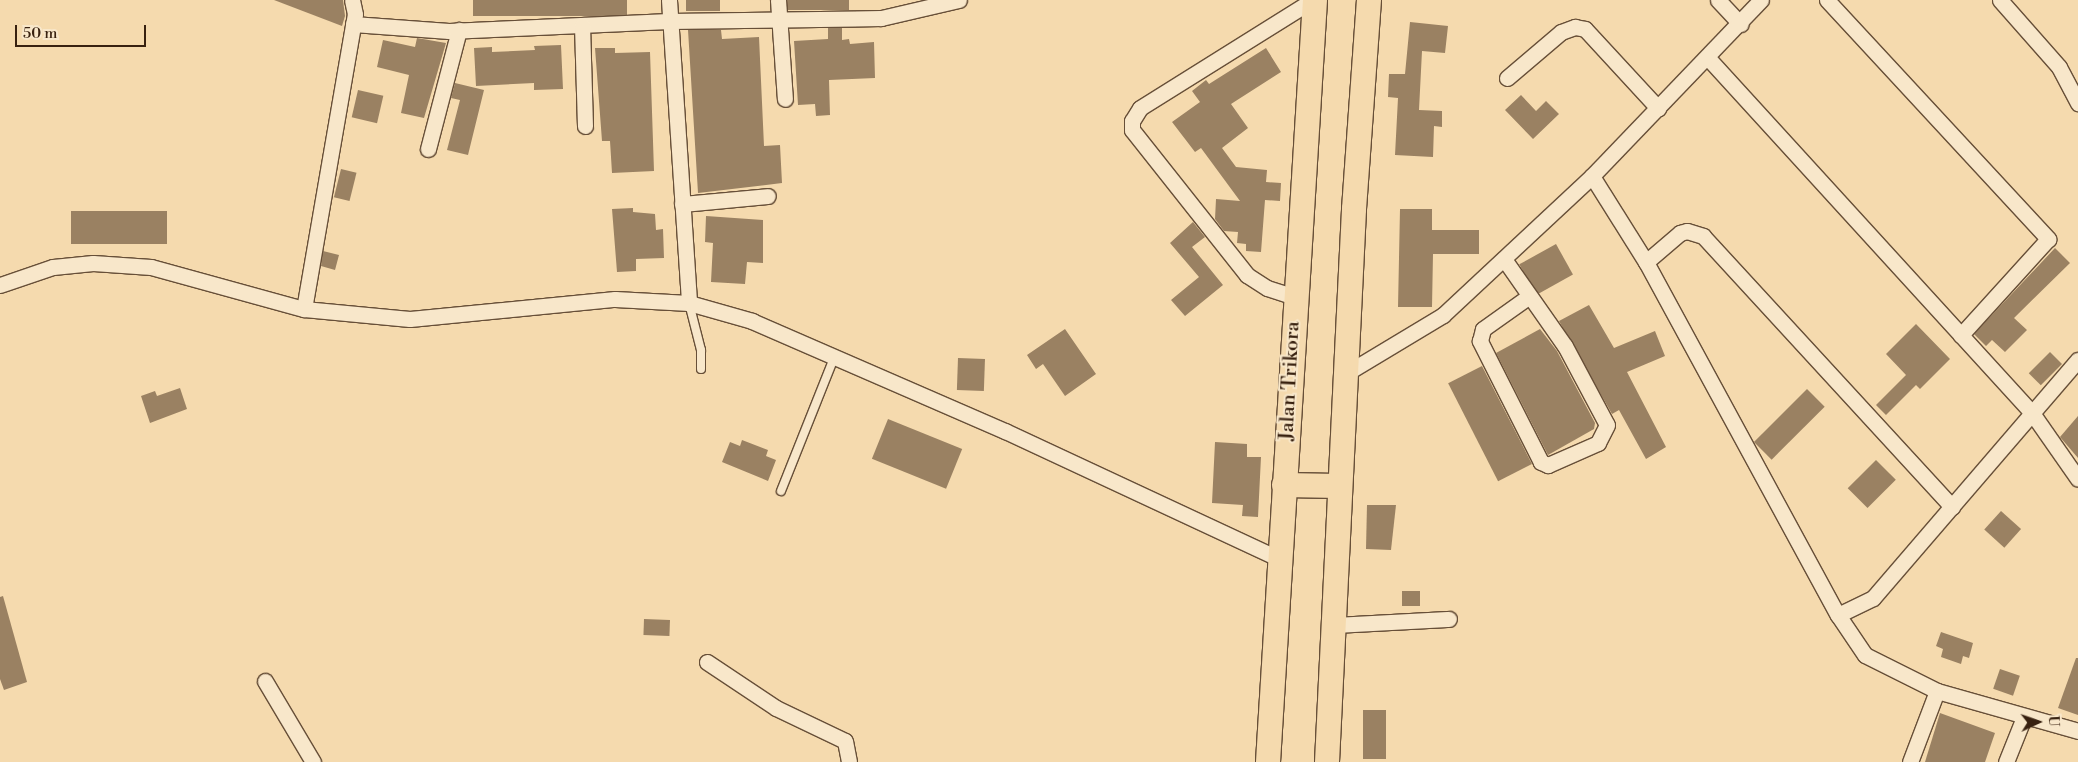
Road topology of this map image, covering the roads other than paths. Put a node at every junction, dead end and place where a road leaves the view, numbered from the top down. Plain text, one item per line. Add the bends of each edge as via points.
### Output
1 (353, 0) edge
2 (669, 0) edge
3 (778, 0) edge
4 (959, 0) edge
5 (1314, 0) edge
6 (1369, 0) edge
7 (1718, 0) edge
8 (1761, 0) edge
9 (1827, 0) edge
10 (2000, 0) edge
11 (780, 19) junction
12 (669, 21) junction
13 (353, 24) junction
14 (1740, 24) junction
15 (582, 25) junction
16 (459, 30) junction
17 (1708, 58) junction
18 (1507, 78) dead end
19 (785, 99) dead end
20 (2078, 103) edge
21 (1658, 108) junction
22 (585, 126) dead end
23 (428, 149) dead end
24 (1592, 176) junction
25 (768, 196) dead end
26 (682, 204) junction
27 (1504, 259) junction
28 (1646, 262) junction
29 (0, 285) edge
30 (1295, 297) junction
31 (1528, 297) junction
32 (690, 303) junction
33 (304, 309) junction
34 (1961, 335) junction
35 (834, 358) junction
36 (2078, 360) edge
37 (701, 368) dead end
38 (1345, 374) junction
39 (2032, 413) junction
40 (2078, 479) edge
41 (1284, 485) junction
42 (1339, 486) junction
43 (781, 491) dead end
44 (1952, 507) junction
45 (1280, 559) junction
46 (1838, 615) junction
47 (1449, 619) dead end
48 (1333, 625) junction
49 (707, 662) dead end
50 (265, 681) dead end
51 (1937, 691) junction
52 (2024, 718) junction
53 (2078, 731) edge
54 (313, 762) edge
55 (849, 762) edge
56 (1268, 762) edge
57 (1327, 762) edge
58 (1910, 762) edge
59 (2006, 762) edge

1 - 13 street via 356,6
2 - 12 street
3 - 11 street
4 - 11 street via 881,18
5 - 30 main road, Jalan Trikora
5 - 30 street via 1140,108 1132,121 1132,130 1247,275 1267,288
6 - 38 main road
7 - 14 street
8 - 14 street
9 - 34 street via 2048,239
10 - 20 street via 2059,67
11 - 12 street
11 - 19 street
12 - 15 street
12 - 26 street
13 - 16 street
13 - 33 street
14 - 17 street
15 - 16 street
15 - 22 street
16 - 23 street
17 - 21 street
17 - 34 street
18 - 21 street via 1561,32 1575,27 1585,29
21 - 24 street
24 - 27 street
24 - 28 street
25 - 26 street
26 - 32 street
27 - 31 street
27 - 38 street via 1443,315
28 - 44 street via 1680,233 1695,232 1703,236
28 - 46 street
29 - 33 street via 53,267 83,264 151,267
30 - 41 main road, Jalan Trikora
31 - 31 street via 1565,346 1607,425 1598,444 1548,465 1541,462 1480,341 1483,329
32 - 33 street via 614,299 410,319
32 - 35 street via 752,321
32 - 37 lane via 701,350
34 - 39 street
35 - 43 lane
35 - 45 street via 1005,431
36 - 39 street
38 - 42 main road
39 - 40 street
39 - 44 street
41 - 42 main road
41 - 45 main road, Jalan Trikora
42 - 48 main road
44 - 46 street via 1872,598
45 - 56 main road, Jalan Trikora
46 - 51 street via 1865,655
47 - 48 street
48 - 57 main road
49 - 55 street via 776,708 845,741
50 - 54 street
51 - 52 street
51 - 58 street
52 - 53 street
52 - 59 street

